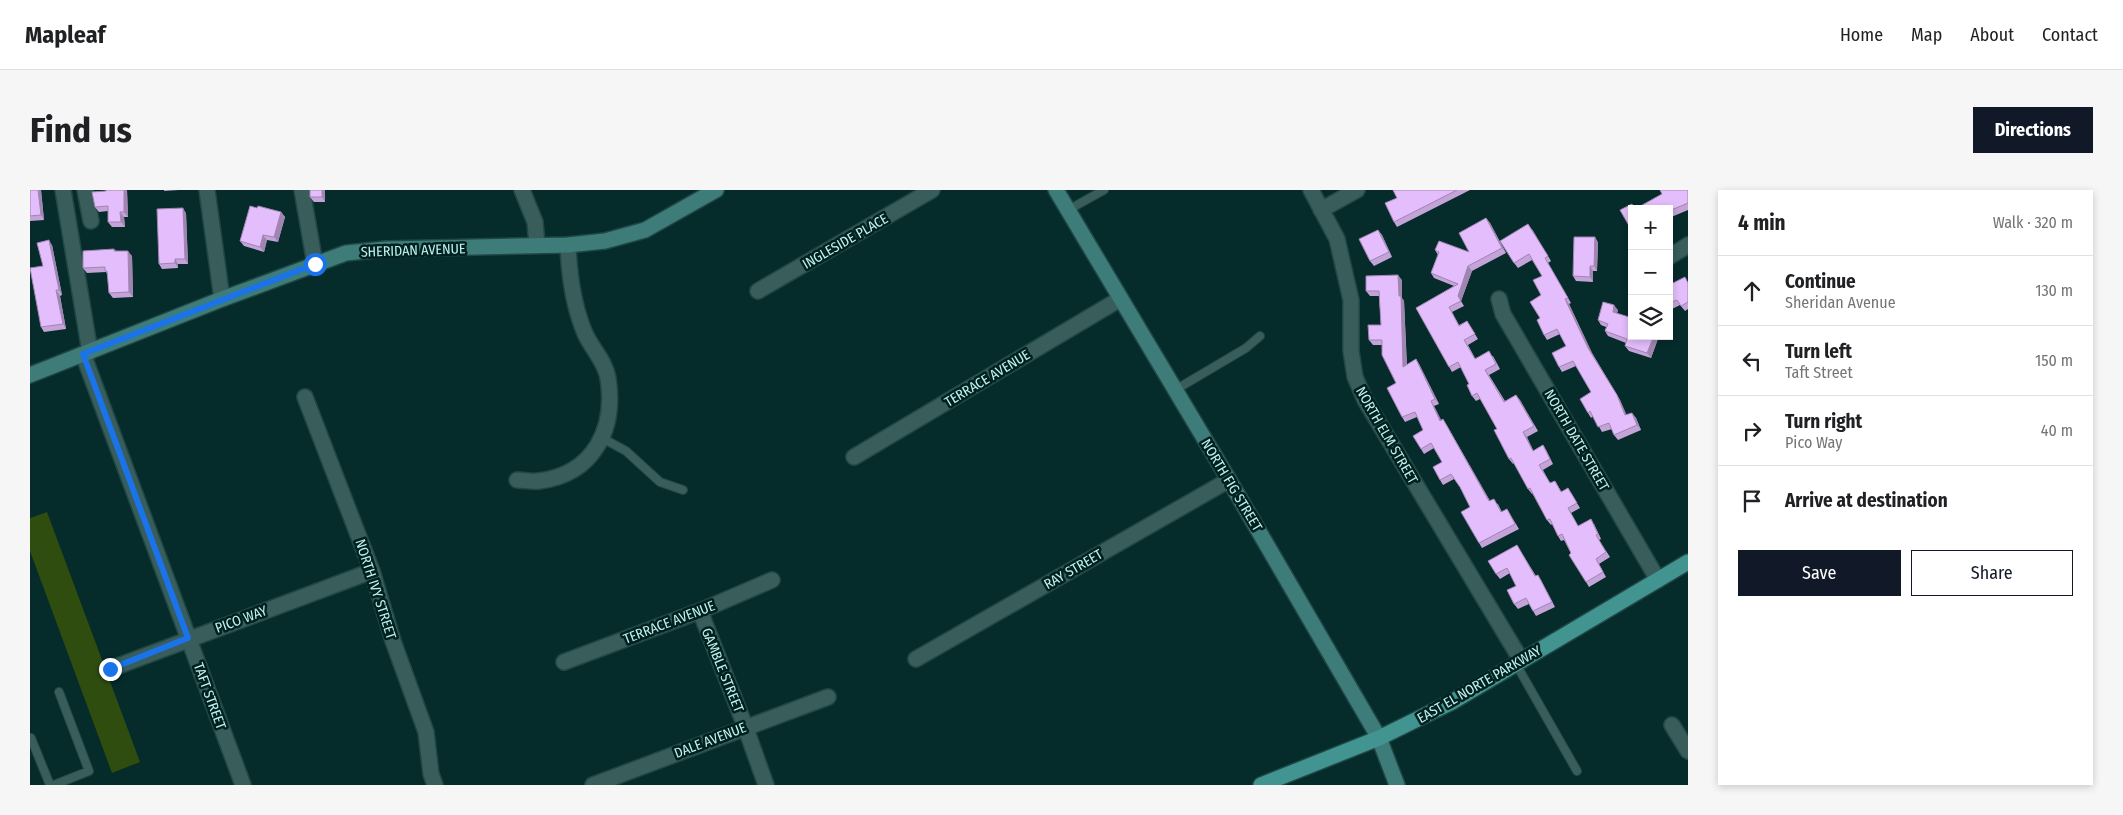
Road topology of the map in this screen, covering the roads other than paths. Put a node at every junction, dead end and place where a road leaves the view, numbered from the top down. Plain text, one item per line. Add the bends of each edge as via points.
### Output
1 (63, 190) edge
2 (85, 190) edge
3 (207, 190) edge
4 (302, 190) edge
5 (522, 190) edge
6 (716, 190) edge
7 (932, 190) edge
8 (1056, 190) edge
9 (1104, 190) edge
10 (1311, 190) edge
11 (1357, 190) edge
12 (1068, 210) junction
13 (1321, 210) junction
14 (91, 221) dead end
15 (536, 245) junction
16 (568, 245) junction
17 (1688, 245) edge
18 (1673, 254) edge
19 (315, 264) junction
20 (758, 291) dead end
21 (222, 299) junction
22 (1120, 299) junction
23 (1500, 299) dead end
24 (1260, 336) dead end
25 (86, 353) junction
26 (30, 375) edge
27 (1175, 390) junction
28 (305, 397) dead end
29 (602, 438) junction
30 (854, 457) dead end
31 (516, 480) dead end
32 (1229, 480) junction
33 (683, 490) dead end
34 (1688, 562) edge
35 (372, 571) junction
36 (772, 580) dead end
37 (1658, 580) junction
38 (700, 612) junction
39 (188, 638) junction
40 (916, 659) dead end
41 (564, 662) dead end
42 (1519, 662) junction
43 (110, 669) dead end
44 (59, 692) dead end
45 (828, 697) dead end
46 (1672, 725) dead end
47 (745, 726) junction
48 (31, 738) dead end
49 (1379, 738) junction
50 (1688, 751) edge
51 (1577, 771) dead end
52 (50, 785) edge
53 (54, 785) edge
54 (243, 785) edge
55 (435, 785) edge
56 (592, 785) edge
57 (766, 785) edge
58 (1261, 785) edge
59 (1397, 785) edge

1 - 25 street, TAFT STREET
2 - 14 street
3 - 21 street
4 - 19 street
5 - 15 street via 535,222
6 - 16 street, SHERIDAN AVENUE via 645,230 617,239
7 - 20 street, INGLESIDE PLACE
8 - 12 street, NORTH FIG STREET
9 - 12 lane
10 - 13 street, NORTH ELM STREET
11 - 13 street
12 - 22 street, NORTH FIG STREET
13 - 42 street, NORTH ELM STREET via 1337,239 1351,300 1351,351 1355,377 1365,400
15 - 16 street, SHERIDAN AVENUE
15 - 19 street, SHERIDAN AVENUE via 371,250 346,253
16 - 29 street via 572,287 581,323 608,376 611,409
17 - 18 street
19 - 21 street, SHERIDAN AVENUE
21 - 25 street, SHERIDAN AVENUE
22 - 27 street, NORTH FIG STREET
22 - 30 street, TERRACE AVENUE
23 - 37 street, NORTH DATE STREET via 1503,314
24 - 27 lane via 1246,348
25 - 26 street, SHERIDAN AVENUE
25 - 39 street, TAFT STREET
27 - 32 street, NORTH FIG STREET
28 - 35 street, NORTH IVY STREET
29 - 31 street via 587,460 570,472 539,481
29 - 33 lane via 626,451 660,482
32 - 40 street, RAY STREET
32 - 49 street, NORTH FIG STREET
34 - 37 main road, EAST EL NORTE PARKWAY
35 - 39 street, PICO WAY
35 - 55 street, NORTH IVY STREET via 426,732
36 - 38 street, TERRACE AVENUE
37 - 42 main road, EAST EL NORTE PARKWAY
38 - 41 street, TERRACE AVENUE
38 - 47 street, GAMBLE STREET
39 - 43 street, PICO WAY
39 - 54 street, TAFT STREET
42 - 49 main road, EAST EL NORTE PARKWAY via 1452,702
42 - 51 lane
44 - 53 lane via 89,771
45 - 47 street, DALE AVENUE
46 - 50 street
47 - 56 street, DALE AVENUE
47 - 57 street, GAMBLE STREET
48 - 52 lane
49 - 58 main road, EAST EL NORTE PARKWAY
49 - 59 street, NORTH FIG STREET

